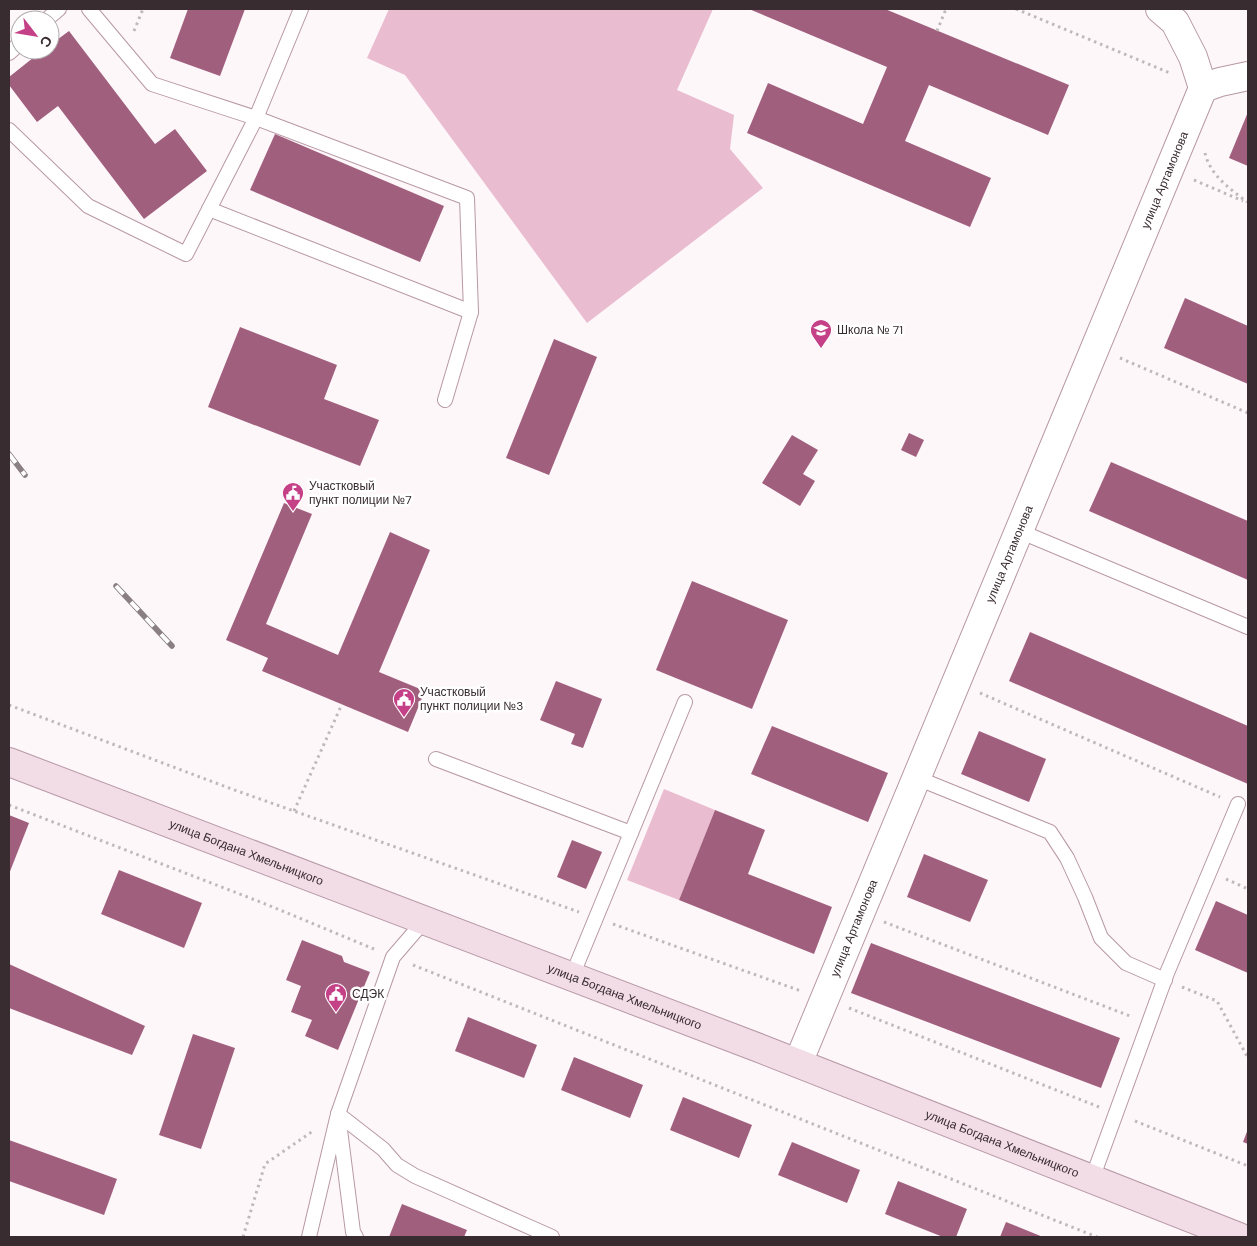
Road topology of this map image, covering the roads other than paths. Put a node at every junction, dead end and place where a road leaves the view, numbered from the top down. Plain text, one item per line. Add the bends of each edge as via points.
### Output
1 (90, 9) edge
2 (301, 9) edge
3 (1160, 9) edge
4 (1248, 76) edge
5 (1203, 88) junction
6 (256, 118) junction
7 (9, 130) edge
8 (209, 209) junction
9 (471, 312) junction
10 (444, 400) dead end
11 (1019, 531) junction
12 (1248, 627) edge
13 (685, 702) dead end
14 (436, 759) dead end
15 (9, 762) edge
16 (917, 778) junction
17 (1238, 804) road end
18 (631, 833) junction
19 (424, 921) junction
20 (572, 976) junction
21 (1165, 980) junction
22 (798, 1063) junction
23 (338, 1114) junction
24 (1092, 1179) junction
25 (309, 1237) edge
26 (356, 1237) edge
27 (552, 1237) edge
28 (1239, 1237) edge

1 - 6 lane via 152,84
2 - 6 lane
3 - 5 street via 1175,22 1193,57
4 - 5 street
5 - 11 street, улица Артамонова
6 - 8 lane
6 - 9 lane via 467,198
7 - 8 lane via 88,206 186,254
8 - 9 lane
9 - 10 lane
11 - 12 lane
11 - 16 street, улица Артамонова
13 - 18 lane
14 - 18 lane
15 - 19 main road, улица Богдана Хмельницкого
16 - 21 lane via 1050,832 1067,858 1101,938 1126,964
16 - 22 street, улица Артамонова
17 - 21 lane
18 - 20 lane
19 - 20 main road, улица Богдана Хмельницкого
19 - 23 lane via 393,957
20 - 22 main road, улица Богдана Хмельницкого
21 - 24 lane
22 - 24 main road, улица Богдана Хмельницкого
23 - 25 lane
23 - 26 lane
23 - 27 lane via 397,1165 415,1176
24 - 28 main road, улица Богдана Хмельницкого

